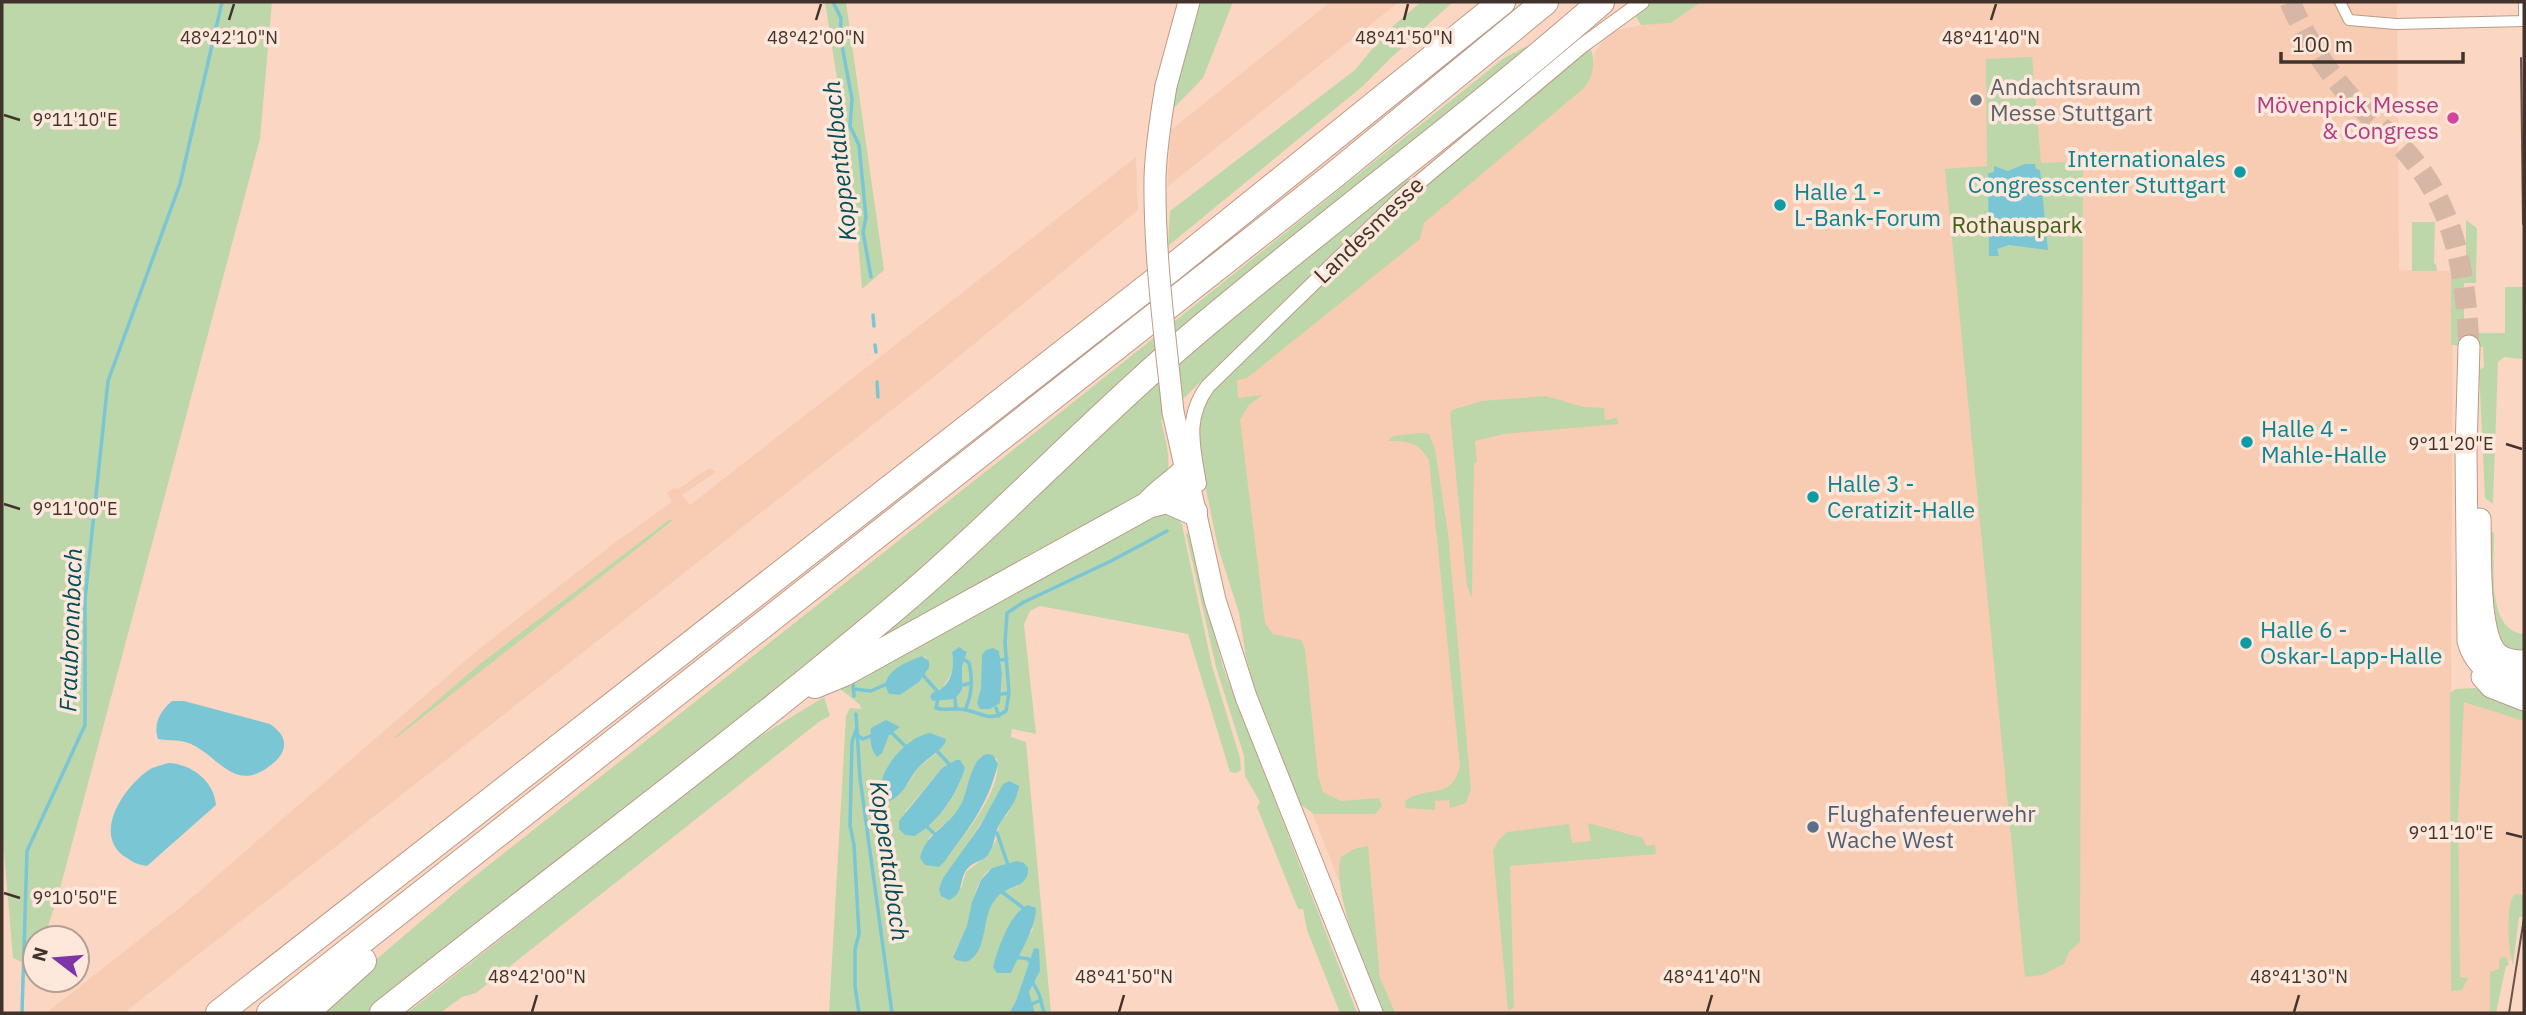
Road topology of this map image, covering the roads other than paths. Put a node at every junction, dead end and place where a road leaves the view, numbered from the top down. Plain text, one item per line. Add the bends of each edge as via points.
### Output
1 (1189, 2) edge
2 (1503, 2) edge
3 (1545, 2) edge
4 (1614, 2) edge
5 (1643, 2) edge
6 (2340, 2) edge
7 (2524, 2) edge
8 (1592, 9) edge
9 (1185, 472) junction
10 (1148, 505) junction
11 (1194, 512) junction
12 (2524, 661) edge
13 (2476, 662) junction
14 (2524, 681) edge
15 (785, 697) junction
16 (2524, 700) edge
17 (386, 923) junction
18 (219, 1013) edge
19 (270, 1013) edge
20 (305, 1013) edge
21 (383, 1013) edge
22 (1372, 1013) edge

1 - 9 main road, bridge via 1166,86 1155,215 1173,412
2 - 18 highway via 1168,271
3 - 17 highway via 1333,176
4 - 8 highway
5 - 11 street, Landesmesse via 1583,45 1404,195 1208,386 1199,398 1191,431 1200,491
6 - 7 street via 2349,20 2396,24 2524,21
8 - 15 highway via 1181,344 939,570
9 - 10 highway
9 - 11 main road
10 - 11 highway via 1167,500
10 - 15 highway via 844,673
11 - 22 main road via 1215,600 1246,697
12 - 13 main road via 2497,653 2486,629 2469,346 2468,641
13 - 14 main road via 2502,677
13 - 16 main road via 2491,687
15 - 21 highway
17 - 19 highway
17 - 20 highway via 368,957

